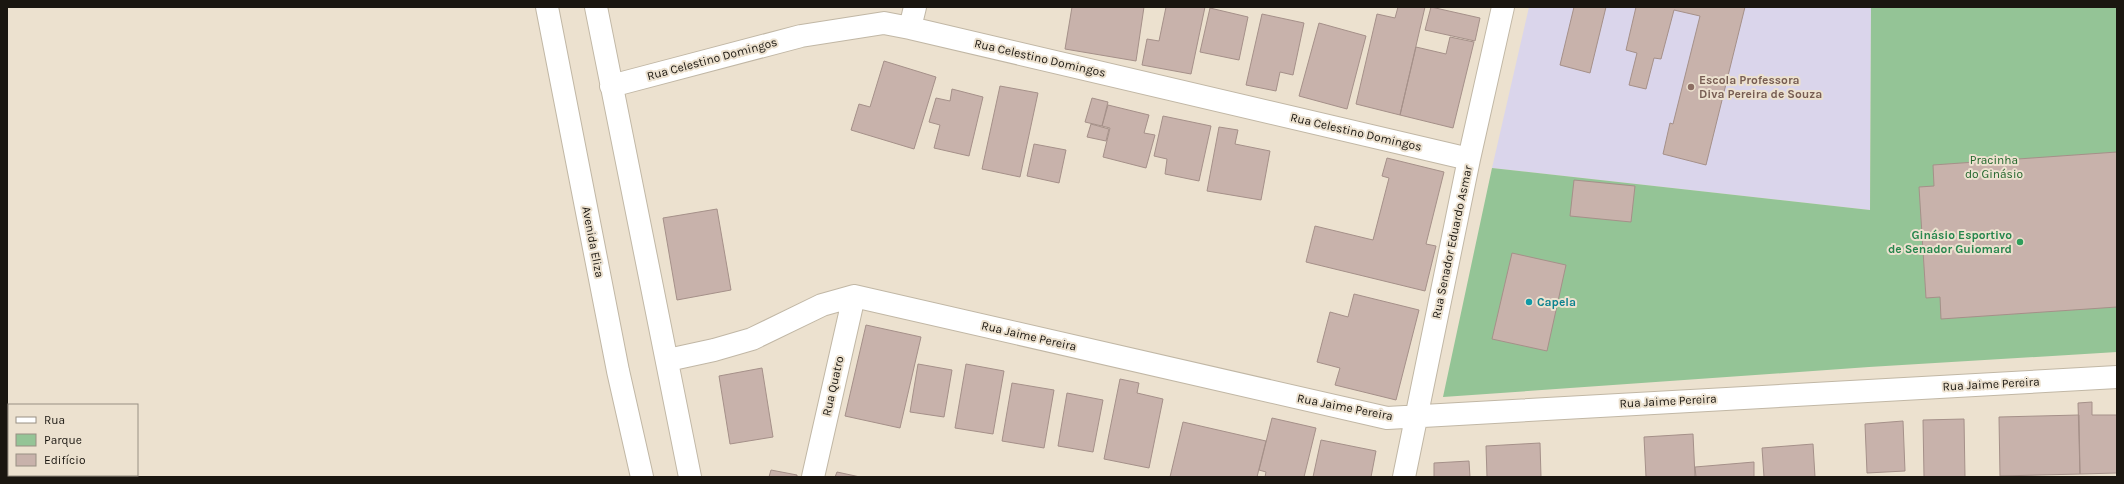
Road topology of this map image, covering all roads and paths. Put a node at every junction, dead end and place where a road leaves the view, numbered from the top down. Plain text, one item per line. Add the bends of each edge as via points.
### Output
1 (547, 7) edge
2 (596, 7) edge
3 (1503, 7) edge
4 (883, 15) edge
5 (912, 17) edge
6 (611, 86) junction
7 (1469, 159) junction
8 (854, 296) junction
9 (668, 360) junction
10 (2117, 377) edge
11 (1416, 415) junction
12 (642, 477) edge
13 (690, 477) edge
14 (813, 477) edge
15 (1404, 477) edge

1 - 12 street, Avenida Eliza via 618,371
2 - 6 street
3 - 7 street, Rua Senador Eduardo Asmar
4 - 5 street, Rua Celestino Domingos
4 - 6 street, Rua Celestino Domingos
5 - 7 street, Rua Celestino Domingos
6 - 9 street
7 - 11 street, Rua Senador Eduardo Asmar
8 - 9 street, Rua Jaime Pereira via 822,305 752,339
8 - 11 street, Rua Jaime Pereira via 1387,418
8 - 14 street, Rua Quatro
9 - 13 street
10 - 11 street, Rua Jaime Pereira
11 - 15 street, Rua Senador Eduardo Asmar

